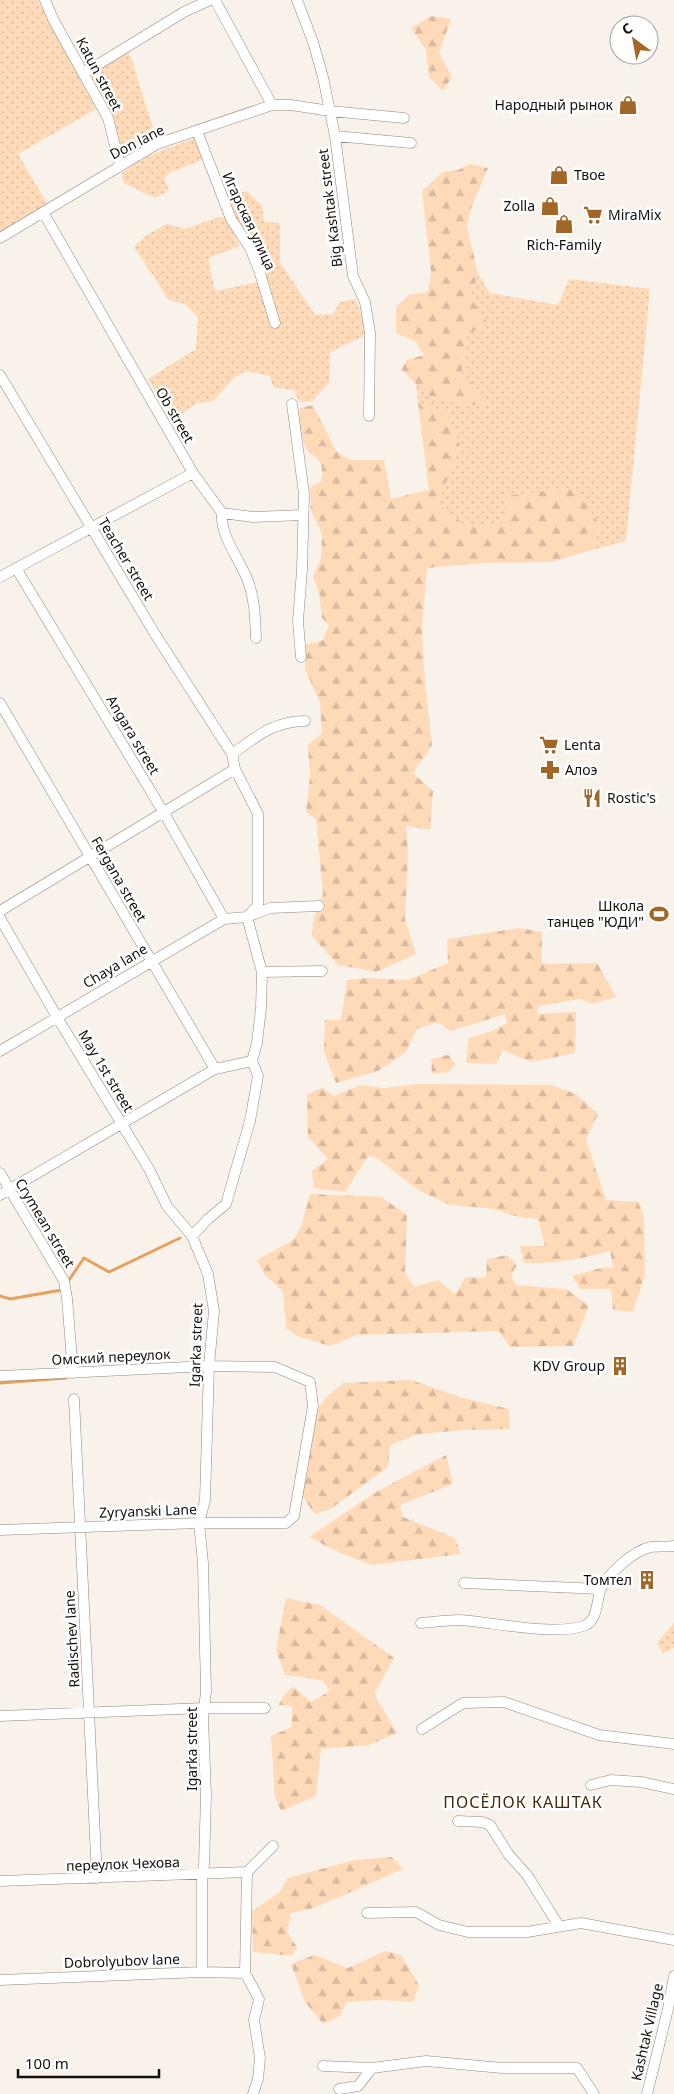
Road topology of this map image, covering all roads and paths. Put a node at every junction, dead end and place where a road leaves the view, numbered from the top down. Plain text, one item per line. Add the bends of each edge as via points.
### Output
1 (45, 0) edge
2 (210, 0) edge
3 (215, 0) edge
4 (297, 0) edge
5 (84, 73) junction
6 (272, 105) junction
7 (330, 111) junction
8 (404, 118) dead end
9 (197, 131) junction
10 (336, 136) junction
11 (411, 143) dead end
12 (120, 165) junction
13 (43, 212) junction
14 (0, 238) edge
15 (275, 323) dead end
16 (0, 375) edge
17 (292, 404) dead end
18 (369, 416) dead end
19 (193, 473) junction
20 (222, 513) junction
21 (302, 515) junction
22 (92, 529) junction
23 (16, 568) junction
24 (0, 577) edge
25 (256, 638) dead end
26 (301, 658) dead end
27 (0, 703) edge
28 (305, 721) dead end
29 (232, 754) junction
30 (235, 769) junction
31 (164, 813) junction
32 (91, 858) junction
33 (319, 906) dead end
34 (0, 911) edge
35 (247, 917) junction
36 (0, 918) edge
37 (224, 918) junction
38 (151, 961) junction
39 (322, 971) dead end
40 (262, 972) junction
41 (57, 1017) junction
42 (0, 1051) edge
43 (252, 1062) junction
44 (215, 1069) junction
45 (122, 1124) junction
46 (0, 1173) edge
47 (9, 1189) junction
48 (0, 1195) edge
49 (192, 1236) junction
50 (209, 1366) junction
51 (73, 1373) junction
52 (0, 1376) edge
53 (74, 1399) dead end
54 (294, 1516) joint
55 (199, 1523) junction
56 (81, 1526) junction
57 (0, 1530) edge
58 (674, 1546) edge
59 (464, 1583) dead end
60 (601, 1589) junction
61 (421, 1623) dead end
62 (205, 1708) junction
63 (265, 1708) dead end
64 (90, 1711) junction
65 (0, 1716) edge
66 (422, 1729) dead end
67 (674, 1744) edge
68 (591, 1786) dead end
69 (674, 1789) edge
70 (458, 1821) dead end
71 (273, 1846) dead end
72 (247, 1872) junction
73 (202, 1875) junction
74 (97, 1878) junction
75 (0, 1881) edge
76 (367, 1913) dead end
77 (559, 1926) junction
78 (674, 1940) edge
79 (202, 1972) junction
80 (246, 1973) junction
81 (674, 1976) edge
82 (0, 1980) edge
83 (323, 2066) dead end
84 (372, 2068) junction
85 (339, 2089) dead end
86 (253, 2094) edge
87 (594, 2094) edge
88 (647, 2094) edge

1 - 5 street, Katun street
2 - 5 street via 184,12
3 - 6 street
4 - 7 street, Big Kashtak street via 318,58
5 - 12 street, Katun street via 108,118
6 - 7 street, Don lane
6 - 9 street, Don lane
7 - 8 street, Don lane
7 - 10 street, Big Kashtak street
9 - 12 street, Don lane via 157,144
9 - 15 street, Игарская улица via 231,219 250,248
10 - 11 street
10 - 18 street, Big Kashtak street via 353,276 365,302 370,333
12 - 13 street, Don lane
13 - 14 street, Don lane
13 - 19 street, Ob street
16 - 22 street, Teacher street
17 - 21 street via 304,494
19 - 20 street, Ob street
19 - 22 street
20 - 21 street via 253,517
20 - 25 street, Ob street via 221,524 255,600
21 - 26 street via 298,621
22 - 23 street
22 - 29 street, Teacher street
23 - 24 street
23 - 31 street, Angara street
27 - 32 street, Fergana street
28 - 29 street via 290,721 271,727
29 - 30 street
30 - 31 street
30 - 35 street via 258,814 258,905
31 - 32 street
31 - 37 street, Angara street
32 - 34 street
32 - 38 street, Fergana street
33 - 35 street, Chaya lane via 270,908
35 - 37 street, Chaya lane
35 - 40 street
36 - 41 street, May 1st street
37 - 38 street, Chaya lane
38 - 41 street, Chaya lane
38 - 44 street, Fergana street
39 - 40 street
40 - 43 street via 261,1008
41 - 42 street, Chaya lane
41 - 45 street, May 1st street
43 - 44 street
43 - 49 street via 258,1076 250,1121 226,1204
44 - 45 street
45 - 47 street
45 - 49 street, May 1st street via 168,1206
46 - 47 street, Crymean street
47 - 48 street
47 - 51 street, Crymean street via 66,1286
49 - 50 street, Igarka street via 208,1274 214,1311
50 - 51 street, Омский переулок
50 - 54 street, Омский переулок via 275,1367 310,1382 313,1406
50 - 55 street, Igarka street via 205,1500
51 - 52 street, Омский переулок
53 - 56 street, Radischev lane
54 - 55 street, Zyryanski Lane via 286,1523
55 - 56 street, Zyryanski Lane
55 - 62 street, Igarka street via 203,1563
56 - 57 street, Zyryanski Lane
56 - 64 street, Radischev lane
58 - 60 street via 650,1547 638,1552 618,1566
59 - 60 street
60 - 61 street via 592,1619 587,1624 569,1628 458,1620
62 - 63 street
62 - 64 street
62 - 73 street, Igarka street via 202,1719 206,1795
64 - 65 street
64 - 74 street, Radischev lane
66 - 67 street via 463,1703 504,1702 599,1735
68 - 69 street via 611,1780
70 - 77 street via 490,1825
71 - 72 street
72 - 73 street, переулок Чехова
72 - 80 street
73 - 74 street, переулок Чехова
73 - 79 street, Igarka street
74 - 75 street, переулок Чехова
76 - 77 street via 416,1912 439,1925 468,1932 527,1932
77 - 78 street via 581,1923
79 - 80 street, Dobrolyubov lane
79 - 82 street, Dobrolyubov lane
80 - 86 street via 259,1999 254,2020 260,2058
81 - 88 street, Kashtak Village
83 - 84 street
84 - 85 street via 358,2086
84 - 87 street via 426,2061 502,2068 577,2068

